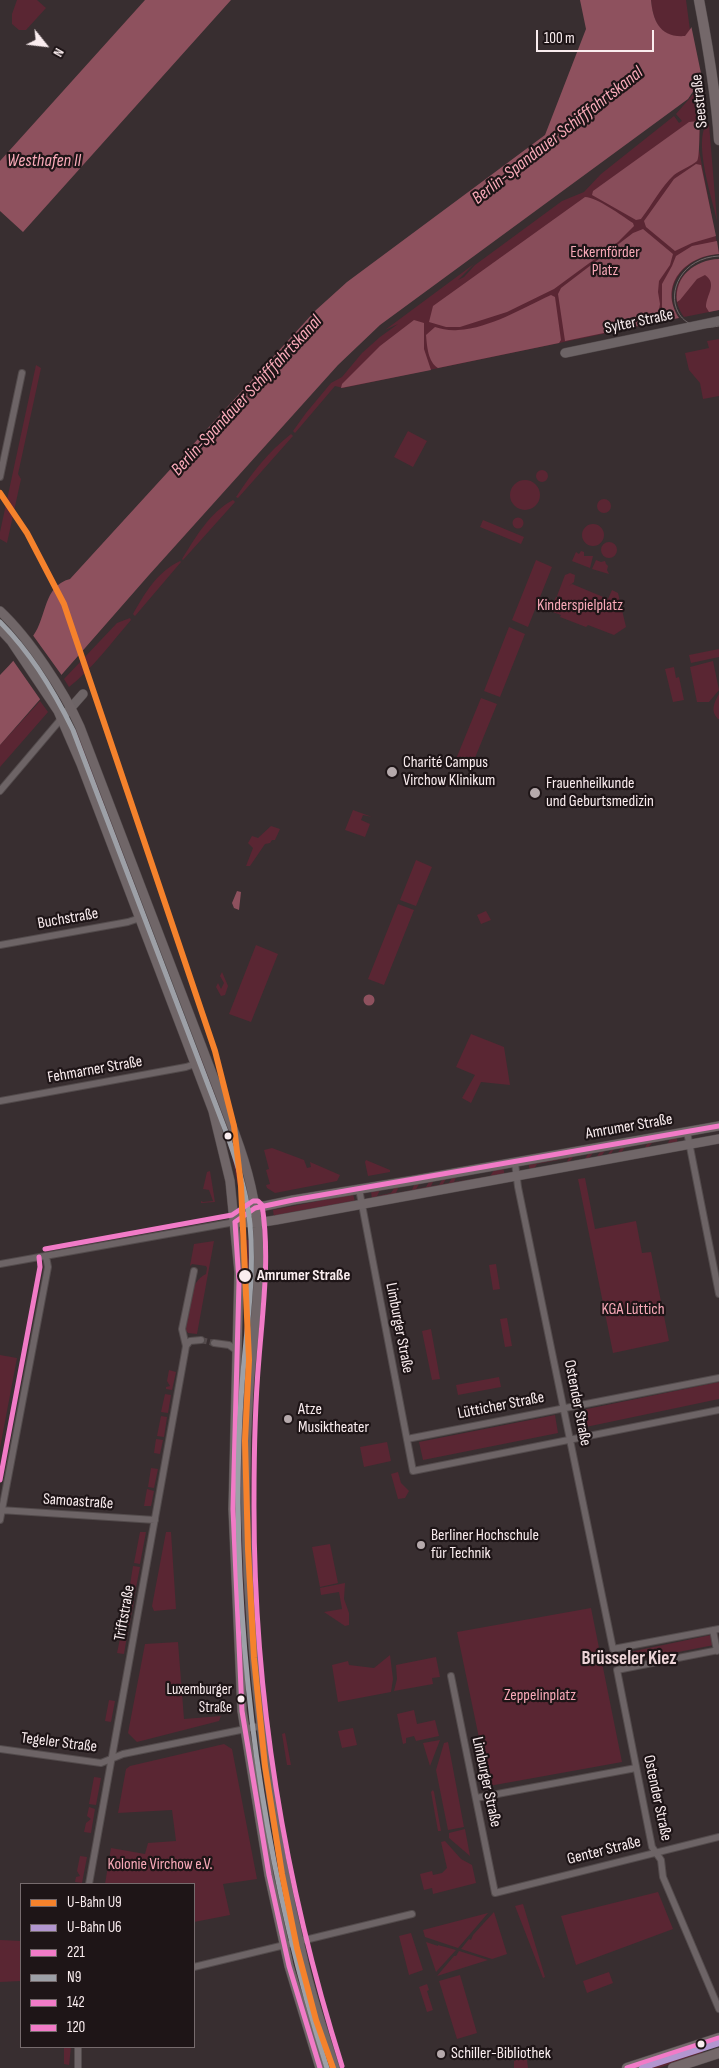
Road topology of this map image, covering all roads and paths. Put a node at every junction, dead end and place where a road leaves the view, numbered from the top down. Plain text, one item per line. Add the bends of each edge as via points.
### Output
1 (699, 2) edge
2 (719, 140) edge
3 (719, 321) edge
4 (565, 353) dead end
5 (22, 373) dead end
6 (0, 477) edge
7 (1, 615) edge
8 (0, 629) edge
9 (83, 694) dead end
10 (71, 708) junction
11 (61, 719) junction
12 (0, 791) edge
13 (140, 918) junction
14 (0, 945) edge
15 (195, 1064) junction
16 (0, 1101) edge
17 (719, 1126) edge
18 (687, 1132) junction
19 (719, 1139) edge
20 (690, 1144) junction
21 (515, 1163) junction
22 (516, 1176) junction
23 (359, 1189) junction
24 (361, 1204) junction
25 (255, 1208) junction
26 (235, 1222) junction
27 (257, 1223) junction
28 (46, 1256) junction
29 (0, 1264) edge
30 (194, 1271) dead end
31 (719, 1294) edge
32 (201, 1340) tunnel mouth
33 (214, 1343) tunnel mouth
34 (186, 1346) junction
35 (236, 1350) junction
36 (719, 1378) edge
37 (564, 1408) junction
38 (719, 1410) edge
39 (407, 1439) junction
40 (570, 1439) junction
41 (246, 1508) junction
42 (233, 1509) junction
43 (1, 1511) edge
44 (0, 1520) edge
45 (155, 1520) junction
46 (716, 1629) edge
47 (718, 1650) edge
48 (451, 1676) dead end
49 (260, 1726) junction
50 (245, 1728) junction
51 (0, 1749) edge
52 (112, 1757) junction
53 (636, 1768) junction
54 (476, 1798) junction
55 (719, 1837) edge
56 (655, 1852) junction
57 (89, 1883) edge
58 (495, 1893) joint
59 (412, 1914) dead end
60 (299, 1941) junction
61 (284, 1945) junction
62 (195, 1968) edge
63 (719, 2009) edge
64 (719, 2038) edge
65 (704, 2043) junction
66 (78, 2048) edge
67 (719, 2053) edge
68 (708, 2056) junction
69 (78, 2068) edge
70 (320, 2068) edge
71 (335, 2068) edge
72 (627, 2068) edge
73 (673, 2068) edge

1 - 2 main road, Seestraße via 714,83
3 - 4 street, Sylter Straße
5 - 6 street
7 - 10 main road via 19,632
8 - 11 main road via 11,640
9 - 10 street
10 - 11 street
10 - 25 main road via 238,1143
11 - 12 street
11 - 13 main road
13 - 14 street, Buchstraße
13 - 15 main road
15 - 16 street, Fehmarner Straße
15 - 26 main road via 213,1111 230,1181
17 - 18 main road, Amrumer Straße
18 - 20 street
18 - 21 main road, Amrumer Straße
19 - 20 main road, Amrumer Straße
20 - 22 main road, Amrumer Straße
20 - 31 street
21 - 22 street, Ostender Straße
21 - 23 main road, Amrumer Straße
22 - 24 main road, Amrumer Straße
22 - 37 street, Ostender Straße
23 - 24 street, Limburger Straße
23 - 25 main road, Amrumer Straße
24 - 27 main road, Amrumer Straße
24 - 39 street, Limburger Straße
25 - 26 main road, Amrumer Straße
25 - 27 main road
26 - 27 main road, Amrumer Straße
26 - 28 street
26 - 35 main road via 239,1282
27 - 41 main road via 258,1267 249,1391
28 - 29 street
28 - 43 street via 48,1268
30 - 34 street, Triftstraße via 182,1329
32 - 34 street via 190,1341
33 - 35 street via 229,1345
34 - 45 street, Triftstraße
35 - 42 main road
36 - 37 street, Lütticher Straße
37 - 39 street, Lütticher Straße
37 - 40 street, Ostender Straße
38 - 40 street
39 - 40 street, Limburger Straße via 414,1471
40 - 46 street, Ostender Straße via 613,1649
41 - 42 main road
41 - 49 main road via 250,1623
42 - 50 main road
43 - 44 street
43 - 45 street, Samoastraße
45 - 52 street, Triftstraße
46 - 47 street
47 - 53 street, Ostender Straße via 617,1670
48 - 54 street, Limburger Straße
49 - 50 street, Tegeler Straße
49 - 60 main road via 269,1794
50 - 52 street, Tegeler Straße
50 - 61 main road
51 - 52 street, Tegeler Straße via 100,1763
52 - 57 street, Triftstraße
53 - 54 street
53 - 56 street, Ostender Straße
54 - 58 street, Limburger Straße
55 - 56 street, Genter Straße
56 - 58 street, Genter Straße
56 - 63 street, Ostender Straße via 661,1860 663,1876
59 - 60 street
60 - 61 street
60 - 71 main road
61 - 62 street
61 - 70 main road
64 - 65 main road
65 - 68 main road
65 - 72 main road
66 - 69 street
67 - 68 main road
68 - 73 main road

